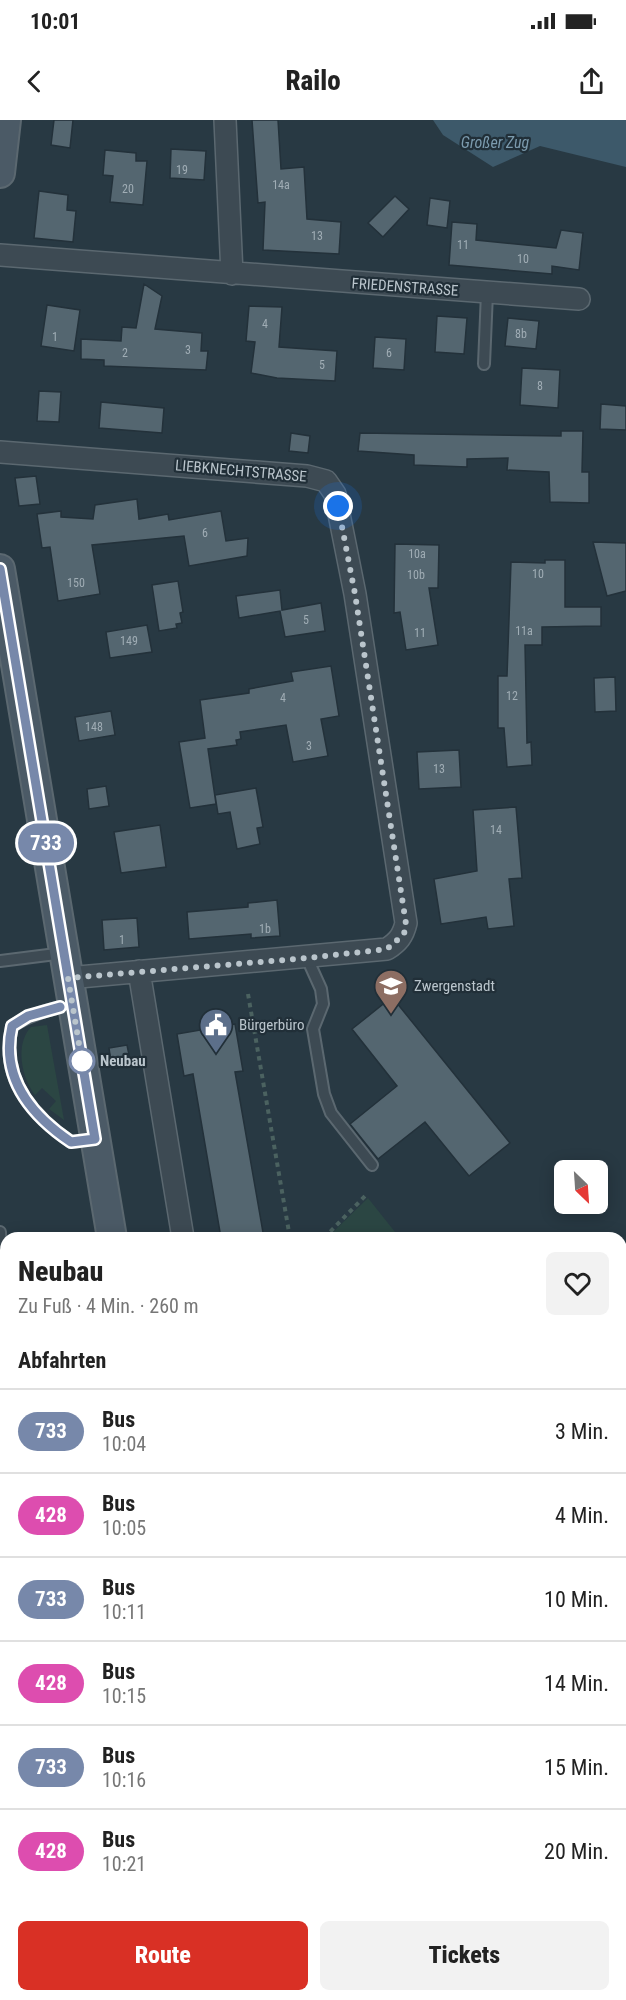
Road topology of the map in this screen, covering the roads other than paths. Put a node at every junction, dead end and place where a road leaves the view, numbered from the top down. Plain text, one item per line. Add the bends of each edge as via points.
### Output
1 (6, 120) edge
2 (225, 120) edge
3 (0, 173) edge
4 (0, 255) edge
5 (232, 274) junction
6 (487, 293) junction
7 (579, 299) dead end
8 (483, 364) dead end
9 (0, 452) edge
10 (0, 569) edge
11 (308, 958) junction
12 (0, 961) edge
13 (139, 971) junction
14 (68, 978) junction
15 (95, 1139) junction
16 (372, 1165) dead end
17 (111, 1232) edge
18 (182, 1232) edge

1 - 3 main road
2 - 5 street
4 - 5 street, FRIEDENSTRASSE
5 - 6 street, FRIEDENSTRASSE
6 - 7 street, FRIEDENSTRASSE
6 - 8 lane
9 - 11 street, LIEBKNECHTSTRASSE via 307,476 326,481 335,494 355,594 406,924 404,934 387,949
10 - 14 main road
11 - 13 street, LIEBKNECHTSTRASSE
11 - 16 lane via 323,1004 313,1029 324,1094 332,1113
12 - 14 lane
13 - 14 street, LIEBKNECHTSTRASSE
13 - 18 street
14 - 15 main road
14 - 15 lane via 12,1026 7,1044 14,1077 35,1115 71,1142
15 - 17 main road

